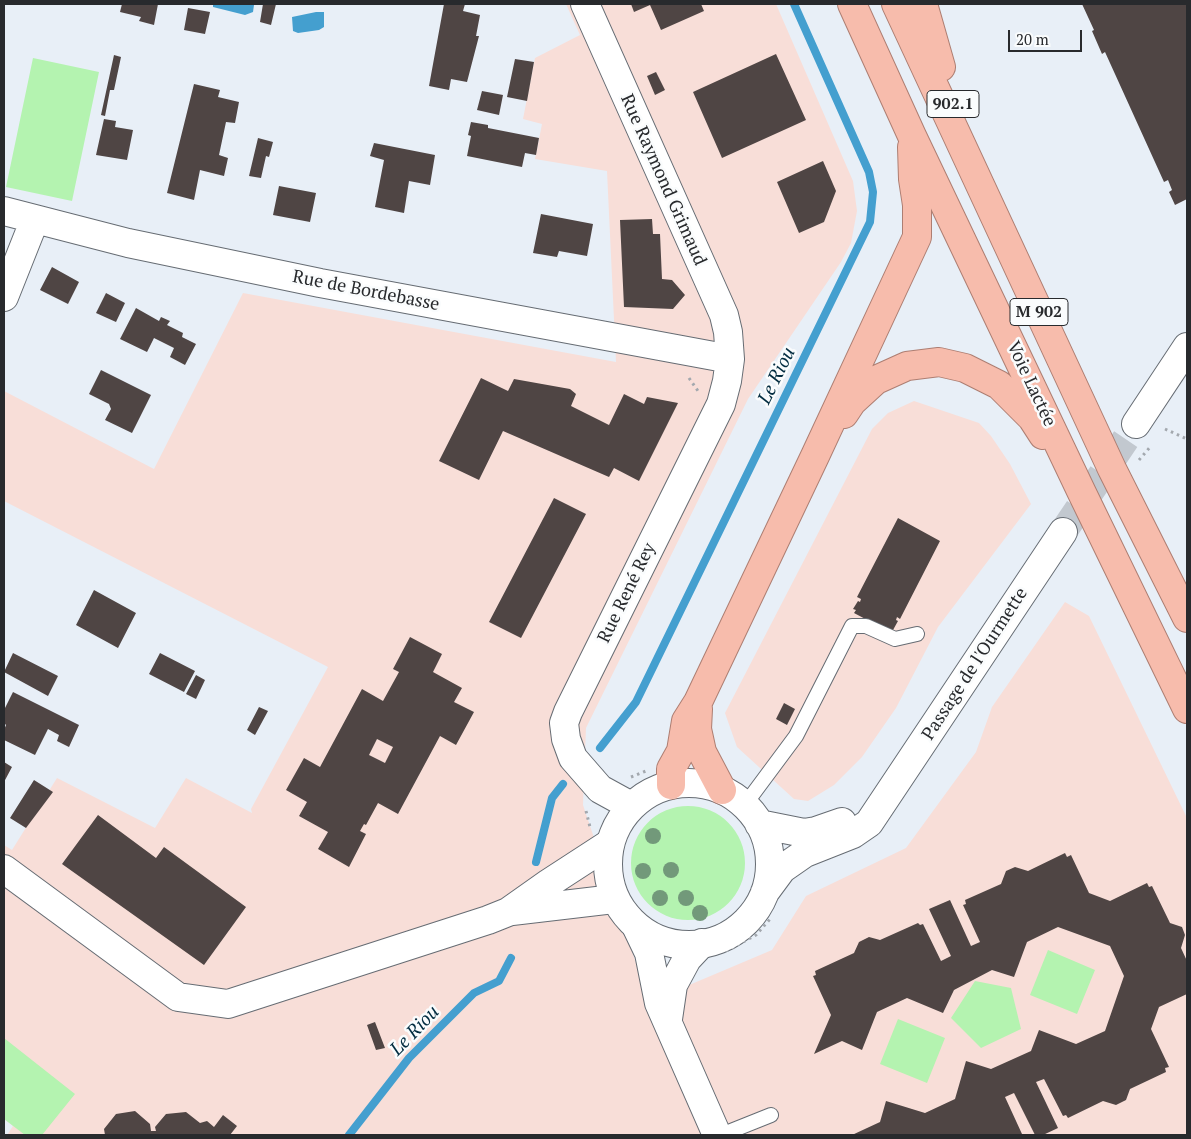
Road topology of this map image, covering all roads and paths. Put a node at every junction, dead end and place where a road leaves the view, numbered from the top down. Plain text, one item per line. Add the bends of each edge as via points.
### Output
1 (585, 4) edge
2 (852, 4) edge
3 (896, 4) edge
4 (923, 4) edge
5 (912, 136) junction
6 (988, 203) junction
7 (4, 211) edge
8 (36, 219) junction
9 (4, 297) edge
10 (1187, 347) edge
11 (730, 359) junction
12 (682, 374) dead end
13 (700, 393) dead end
14 (1136, 424) tunnel mouth
15 (1165, 430) dead end
16 (1187, 439) edge
17 (815, 456) junction
18 (1082, 493) junction
19 (1062, 532) tunnel mouth
20 (1187, 618) edge
21 (918, 634) dead end
22 (698, 702) junction
23 (1187, 709) edge
24 (670, 785) junction
25 (722, 790) junction
26 (886, 795) junction
27 (632, 806) junction
28 (752, 815) junction
29 (609, 844) junction
30 (4, 868) edge
31 (765, 892) junction
32 (614, 899) junction
33 (508, 912) junction
34 (637, 928) junction
35 (702, 943) junction
36 (668, 1021) junction
37 (771, 1115) dead end
38 (717, 1135) edge
39 (721, 1135) edge

1 - 11 street, Rue Raymond Grimaud via 724,314
2 - 5 highway, Voie Lactée / M 902
3 - 6 highway, M 902
4 - 6 highway, 902.1 via 935,49
5 - 17 highway via 913,179 918,205 917,237
5 - 18 highway, Voie Lactée / M 902
6 - 20 highway, M 902 via 1112,469
7 - 8 street, Rue de Bordebasse
8 - 9 street
8 - 11 street, Rue de Bordebasse via 128,243 320,283
10 - 14 street
11 - 27 street, Rue René Rey via 720,404 564,723 573,758 600,790
12 - 13 path via 688,376
15 - 16 path
17 - 18 highway via 852,402 876,380 907,366 939,362 964,368 1000,386 1032,418
17 - 22 highway
18 - 23 highway, Voie Lactée / M 902
19 - 26 street, Passage de l'Ourmette
21 - 28 lane via 895,639 866,626 852,626 796,736 773,767
22 - 24 highway via 686,721 681,751 671,769
22 - 25 highway via 702,752
24 - 25 street via 695,784
24 - 27 street
25 - 28 street
26 - 28 street, Passage de l'Ourmette via 848,820 816,832 801,833
26 - 31 street, Passage de l'Ourmette via 869,823 782,868
27 - 29 street via 615,829
28 - 31 street via 769,850 769,878
29 - 32 street via 607,873
29 - 33 street
30 - 33 street via 178,997 228,1004
31 - 35 street via 759,906 741,927 727,936
32 - 33 street
32 - 34 street
34 - 35 street via 664,942 681,945
34 - 36 street via 649,953 659,1003
35 - 36 street via 687,959 674,985
36 - 38 street
37 - 39 lane

